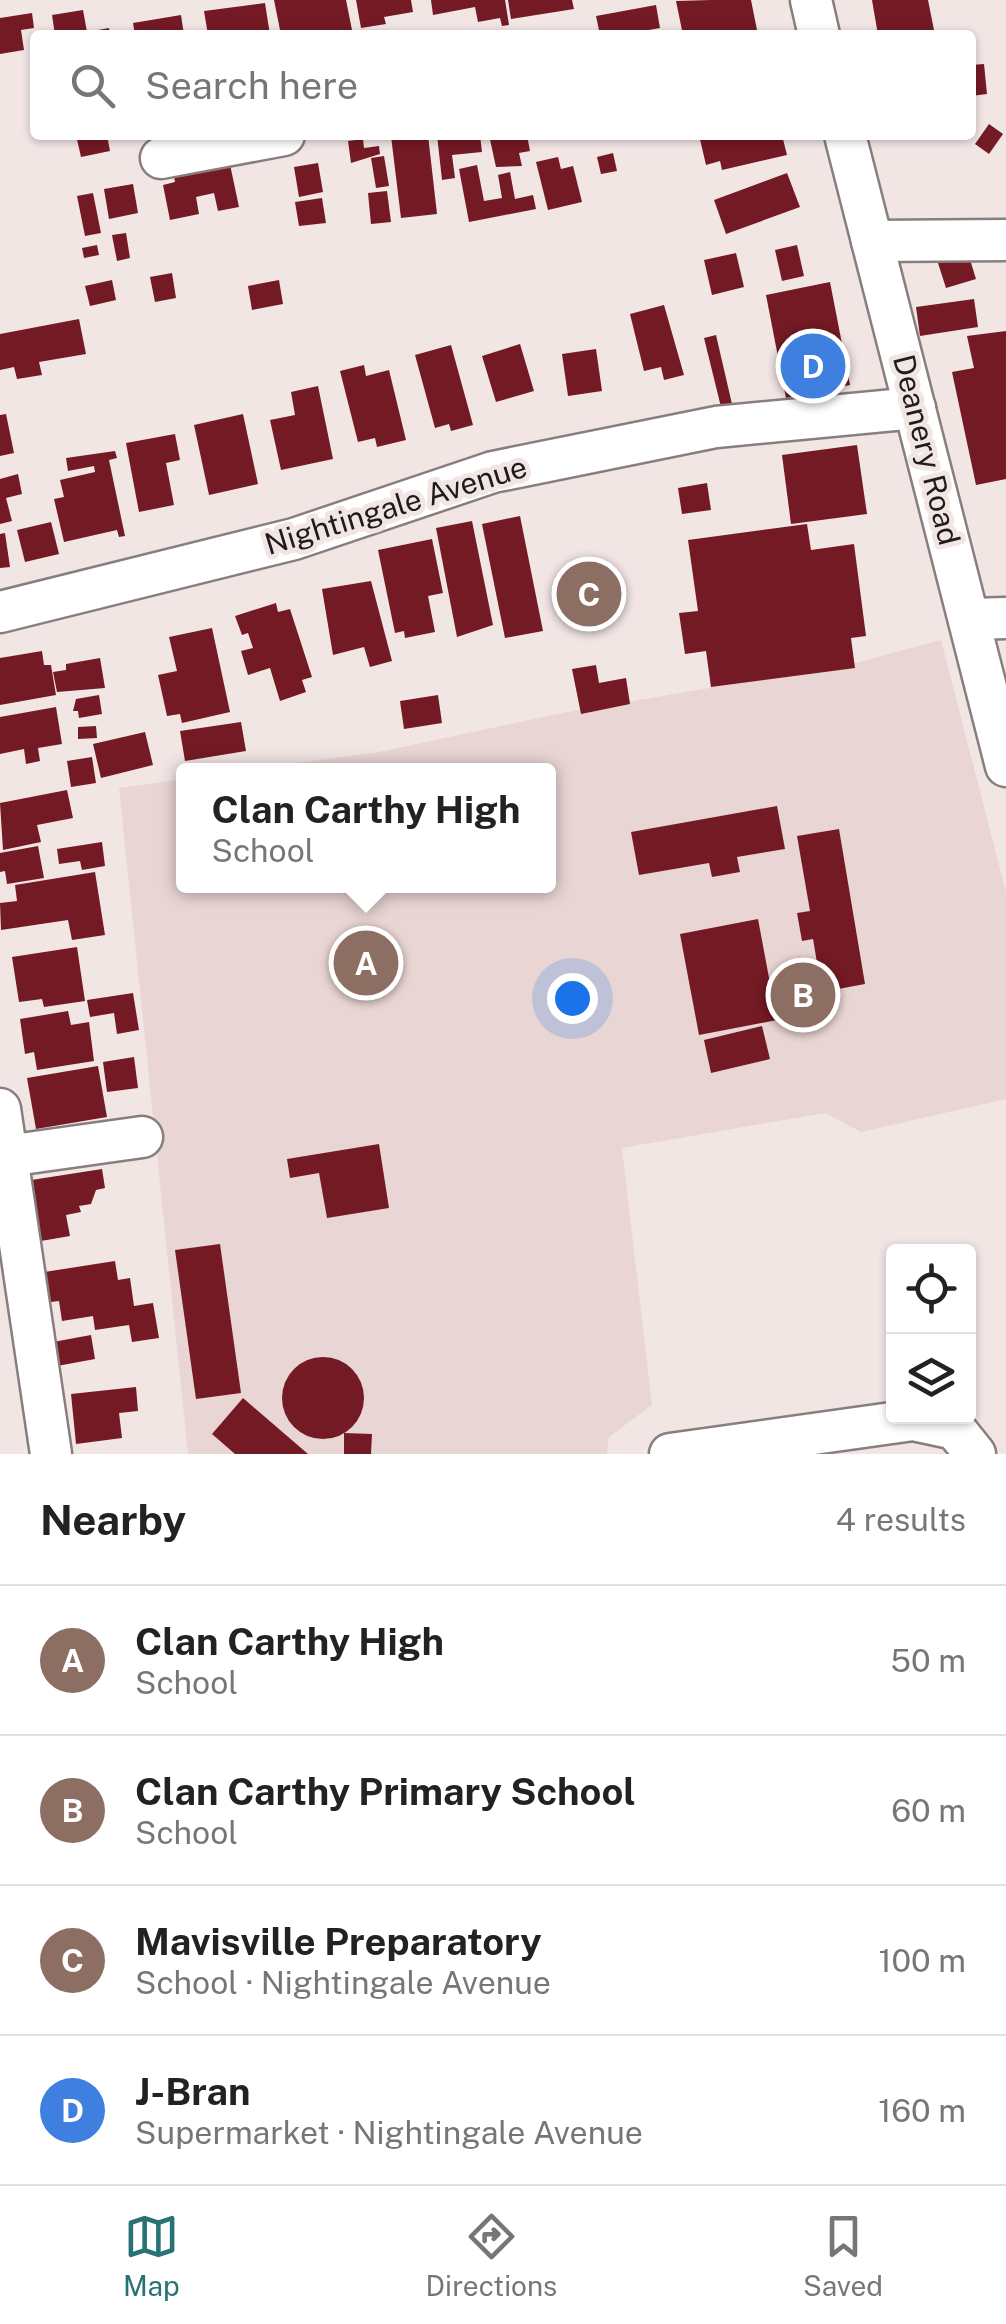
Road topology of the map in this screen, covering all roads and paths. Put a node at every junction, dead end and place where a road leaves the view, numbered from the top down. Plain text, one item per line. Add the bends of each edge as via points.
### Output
1 (811, 0) edge
2 (818, 30) edge
3 (257, 140) edge
4 (846, 140) edge
5 (161, 158) dead end
6 (1006, 240) edge
7 (872, 241) junction
8 (915, 408) junction
9 (0, 612) edge
10 (988, 618) edge
11 (1006, 766) edge
12 (0, 1109) edge
13 (142, 1137) dead end
14 (4, 1156) edge
15 (51, 1454) edge
16 (670, 1454) edge
17 (975, 1454) edge

1 - 2 street
3 - 5 street
4 - 7 street, Deanery Road
6 - 7 street
7 - 8 street, Deanery Road
8 - 9 street, Nightingale Avenue via 716,428 493,472 294,539
8 - 10 street, Deanery Road
10 - 11 street, Deanery Road
12 - 14 street
13 - 14 street
14 - 15 street
16 - 17 street via 913,1420 955,1429

